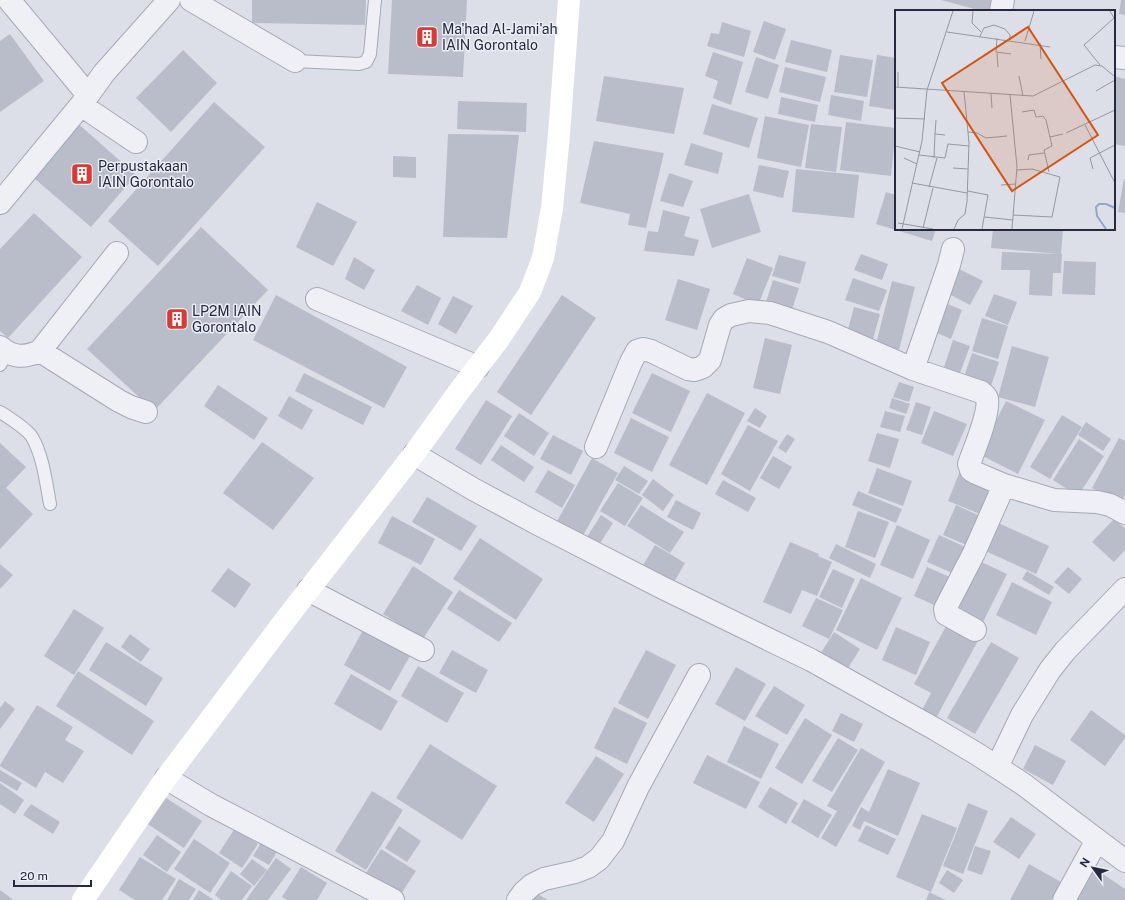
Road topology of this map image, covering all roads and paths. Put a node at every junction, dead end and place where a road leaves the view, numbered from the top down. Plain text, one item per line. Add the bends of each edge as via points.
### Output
1 (9, 0) edge
2 (168, 0) edge
3 (191, 0) edge
4 (375, 0) edge
5 (569, 0) edge
6 (1003, 0) edge
7 (1001, 10) edge
8 (1115, 57) edge
9 (1125, 58) edge
10 (295, 62) joint
11 (84, 100) junction
12 (136, 142) dead end
13 (3, 194) edge
14 (952, 249) dead end
15 (117, 253) dead end
16 (317, 300) dead end
17 (40, 351) junction
18 (2, 355) edge
19 (478, 367) junction
20 (913, 369) junction
21 (0, 412) edge
22 (146, 412) dead end
23 (596, 447) dead end
24 (414, 454) junction
25 (1004, 485) junction
26 (50, 504) dead end
27 (1125, 513) edge
28 (1125, 589) edge
29 (308, 590) junction
30 (975, 630) dead end
31 (423, 650) dead end
32 (699, 675) dead end
33 (997, 767) junction
34 (166, 778) junction
35 (1097, 840) junction
36 (1125, 861) edge
37 (83, 900) edge
38 (393, 900) edge
39 (518, 900) edge
40 (1064, 900) edge

1 - 11 street
2 - 11 street via 104,73
3 - 10 street
4 - 10 lane via 370,54 366,62
5 - 19 street via 552,208 543,258 530,292
6 - 7 street
8 - 9 street
11 - 12 street
11 - 13 street
14 - 20 street via 949,265
15 - 17 street
16 - 19 street
17 - 18 street via 30,355
17 - 22 street via 119,401
19 - 24 street
20 - 23 street via 828,332 770,313 743,312 724,319 720,324 710,360 695,370 651,351 637,351
20 - 25 street via 986,396 985,415 969,464 971,470 976,473
21 - 26 lane via 32,436 43,464
24 - 29 street
24 - 33 street via 554,532 811,660
25 - 27 street via 1054,500 1110,505
25 - 30 street via 946,609 946,614
28 - 33 street via 1050,670 1022,715
29 - 31 street
29 - 34 street
32 - 39 street via 638,787 613,841 588,867 532,884
33 - 35 street
34 - 37 street
34 - 38 street via 211,805
35 - 36 street
35 - 40 street

